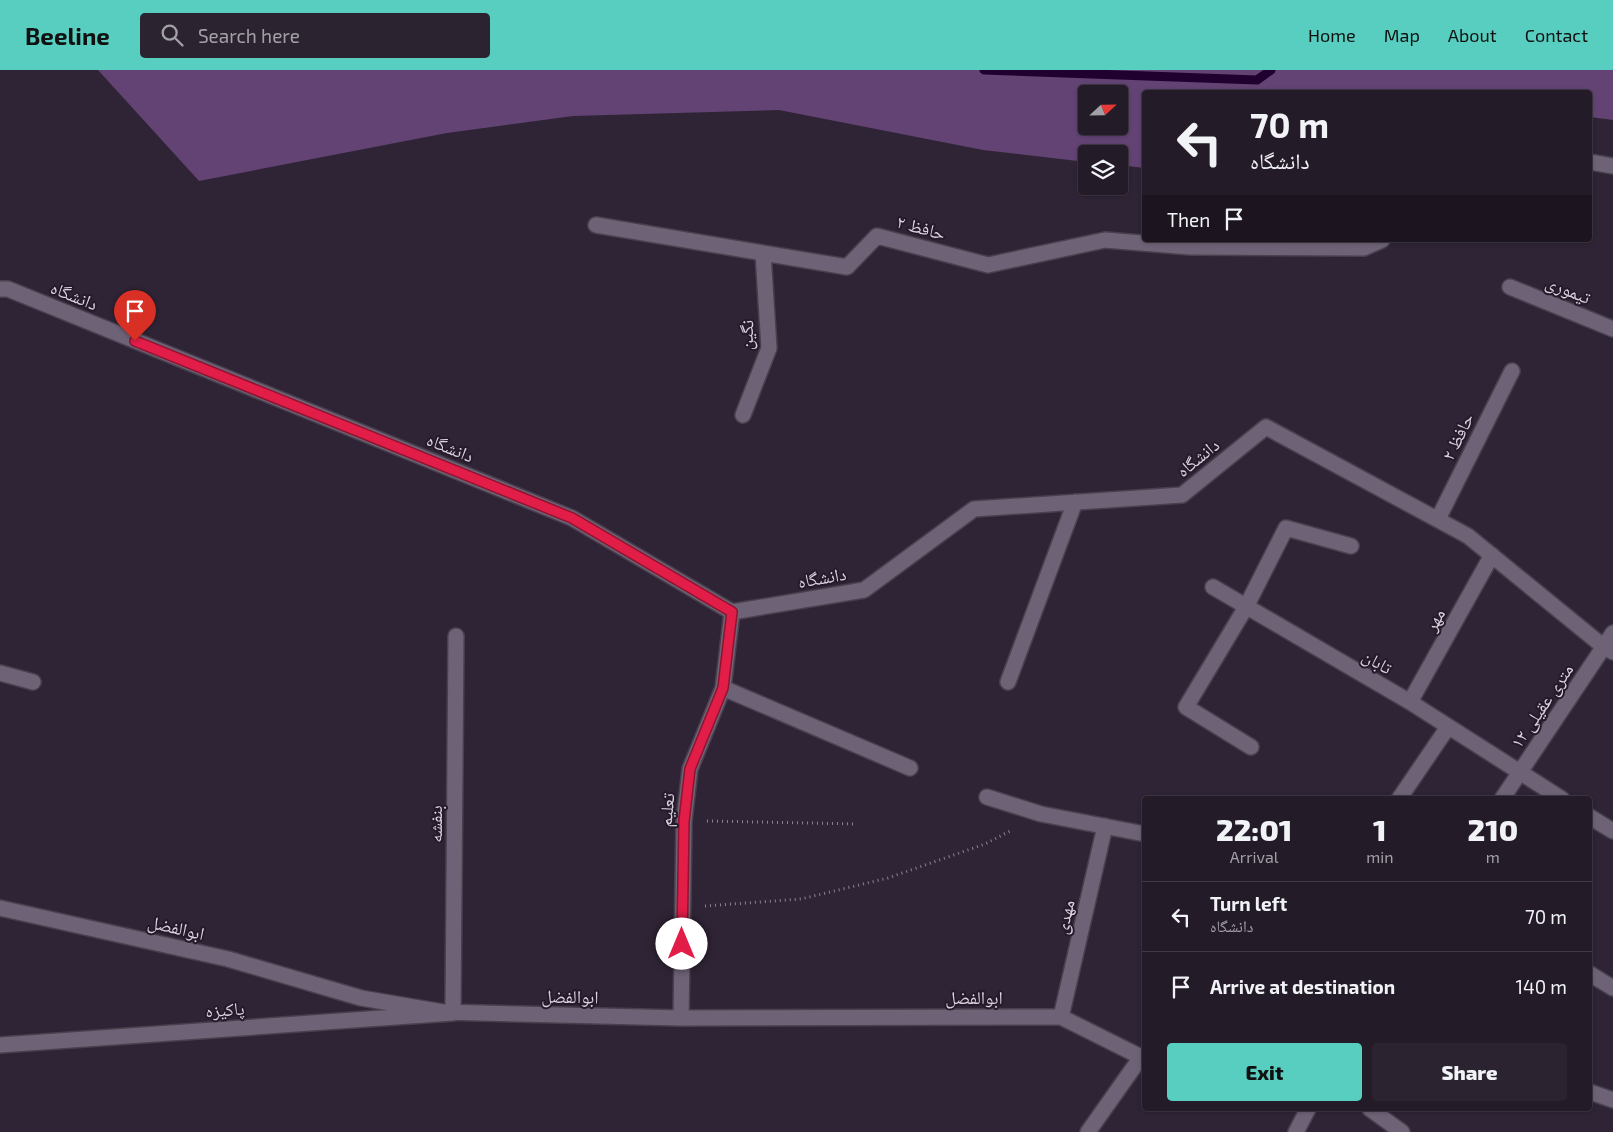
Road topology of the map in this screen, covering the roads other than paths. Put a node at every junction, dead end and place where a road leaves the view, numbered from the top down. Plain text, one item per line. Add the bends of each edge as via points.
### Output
1 (1592, 162) edge
2 (1613, 166) edge
3 (596, 225) dead end
4 (1378, 242) edge
5 (763, 253) junction
6 (1510, 287) dead end
7 (0, 288) edge
8 (1613, 329) edge
9 (1512, 371) dead end
10 (743, 415) dead end
11 (1076, 502) junction
12 (1438, 520) junction
13 (1351, 546) dead end
14 (1492, 556) junction
15 (1213, 587) dead end
16 (1246, 607) junction
17 (732, 612) junction
18 (1613, 633) edge
19 (456, 636) dead end
20 (1608, 650) edge
21 (0, 673) edge
22 (33, 682) dead end
23 (1008, 682) dead end
24 (723, 688) junction
25 (1410, 702) junction
26 (1448, 727) junction
27 (1250, 747) dead end
28 (910, 768) dead end
29 (1520, 772) junction
30 (1400, 796) edge
31 (1504, 796) edge
32 (1557, 796) edge
33 (987, 797) dead end
34 (1592, 818) edge
35 (1105, 826) junction
36 (1613, 831) edge
37 (1142, 833) edge
38 (0, 908) edge
39 (1592, 975) edge
40 (1613, 988) edge
41 (453, 1012) junction
42 (1061, 1017) junction
43 (681, 1018) junction
44 (0, 1045) edge
45 (1142, 1056) edge
46 (1142, 1057) edge
47 (1592, 1093) edge
48 (1613, 1100) edge
49 (1307, 1111) edge
50 (1373, 1111) edge
51 (1088, 1132) edge
52 (1296, 1132) edge
53 (1402, 1132) edge

1 - 2 street
3 - 5 street, حافظ ۲
4 - 5 street, حافظ ۲ via 1364,248 1190,247 1104,240 988,265 877,236 847,268
5 - 10 street, نگین via 769,348
6 - 8 street, تیموری
7 - 17 street, دانشگاه via 572,518
9 - 12 street, حافظ ۲
11 - 12 street, دانشگاه via 1182,495 1266,427
11 - 17 street, دانشگاه via 974,509 864,590
11 - 23 street
12 - 14 street, دانشگاه via 1468,536
13 - 16 street via 1286,528
14 - 20 street, دانشگاه
14 - 25 street, مهر
15 - 16 street, تابان
16 - 25 street, تابان
16 - 27 street via 1186,707
17 - 24 street, تعلیم
18 - 20 street, ۱۲ متری عقیلی
19 - 41 street, بنفشه
20 - 29 street, ۱۲ متری عقیلی
21 - 22 street
24 - 28 street
24 - 43 street, تعلیم via 690,769 684,821
25 - 26 street, تابان
26 - 29 street, تابان
26 - 30 street
29 - 31 street, ۱۲ متری عقیلی
29 - 32 street, تابان
33 - 35 street via 1041,814
34 - 36 street
35 - 37 street
35 - 42 street, مهدی
38 - 41 street, ابوالفضل via 228,959 361,998
39 - 40 street
41 - 43 street, ابوالفضل
41 - 44 street, پاکیزه
42 - 43 street, ابوالفضل
42 - 45 street, ابوالفضل
46 - 51 street
47 - 48 street
49 - 52 street
50 - 53 street

